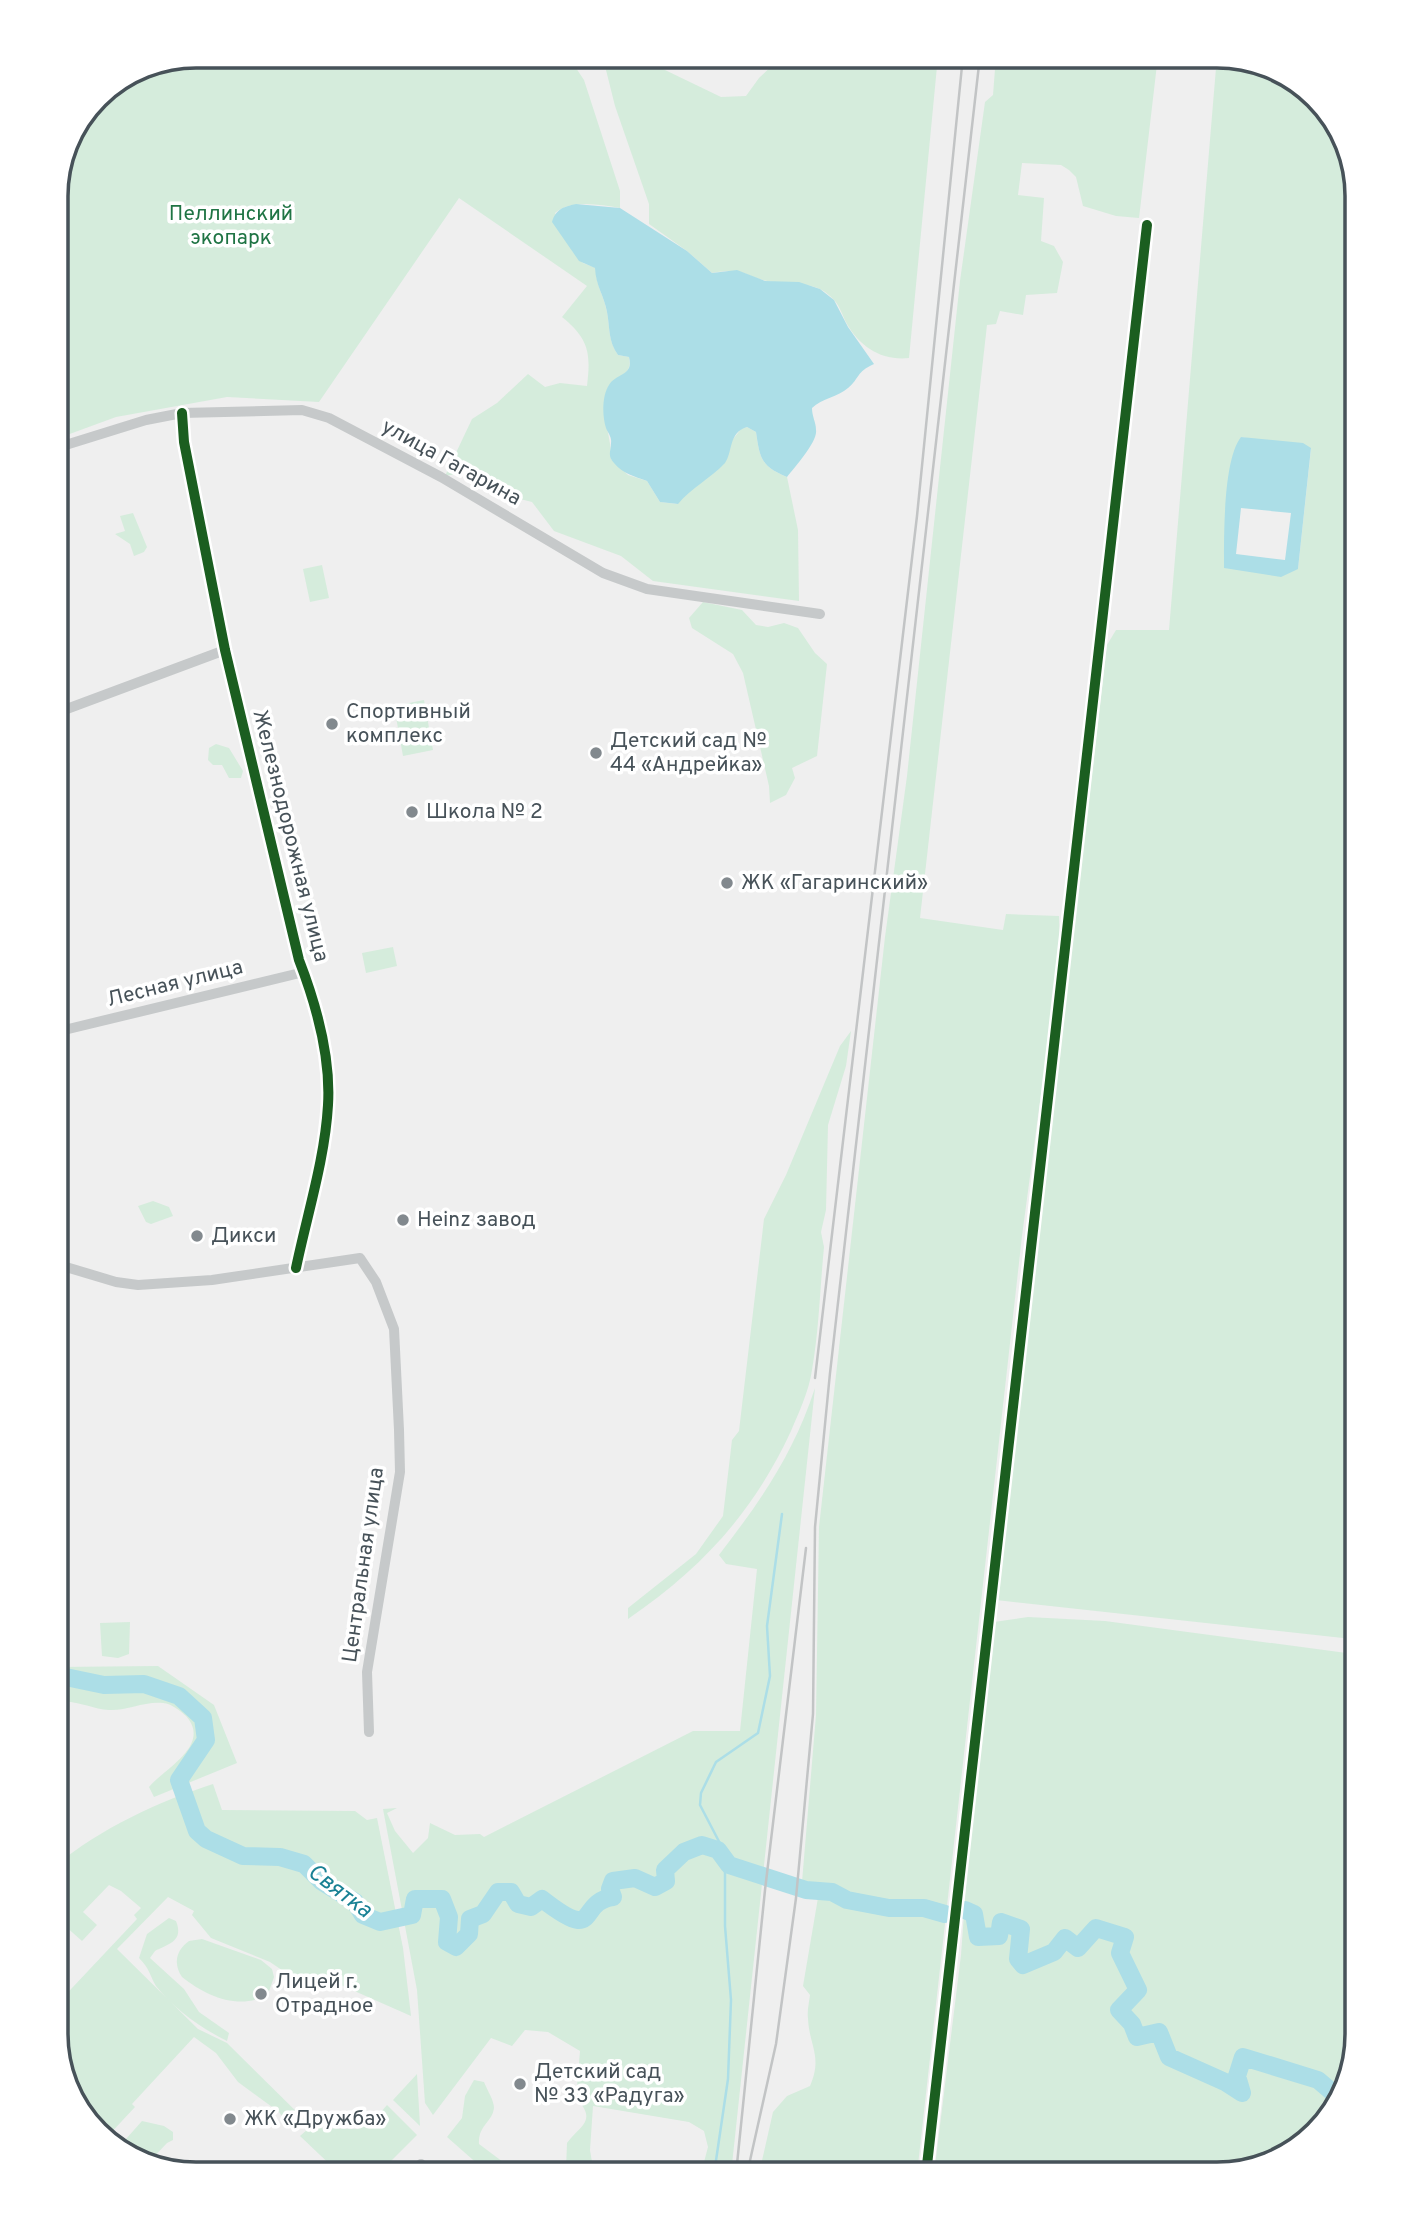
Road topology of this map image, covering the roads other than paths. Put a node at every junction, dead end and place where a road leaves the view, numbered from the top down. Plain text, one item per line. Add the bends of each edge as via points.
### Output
1 (1147, 225) dead end
2 (183, 413) junction
3 (69, 444) edge
4 (820, 614) dead end
5 (225, 650) junction
6 (69, 708) edge
7 (304, 972) junction
8 (69, 1029) edge
9 (68, 1268) edge
10 (296, 1268) junction
11 (369, 1732) dead end
12 (927, 2162) edge

1 - 12 street
2 - 3 street, улица Гагарина
2 - 4 street, улица Гагарина via 287,408 329,418 441,477 603,573 646,589
2 - 5 street, Железнодорожная улица via 184,442
5 - 6 street
5 - 7 street, Железнодорожная улица
7 - 8 street, Лесная улица
7 - 10 street, Железнодорожная улица via 316,1004 328,1105
9 - 10 street, Центральная улица via 138,1285
10 - 11 street, Центральная улица via 360,1258 376,1282 394,1329 400,1472 367,1672

